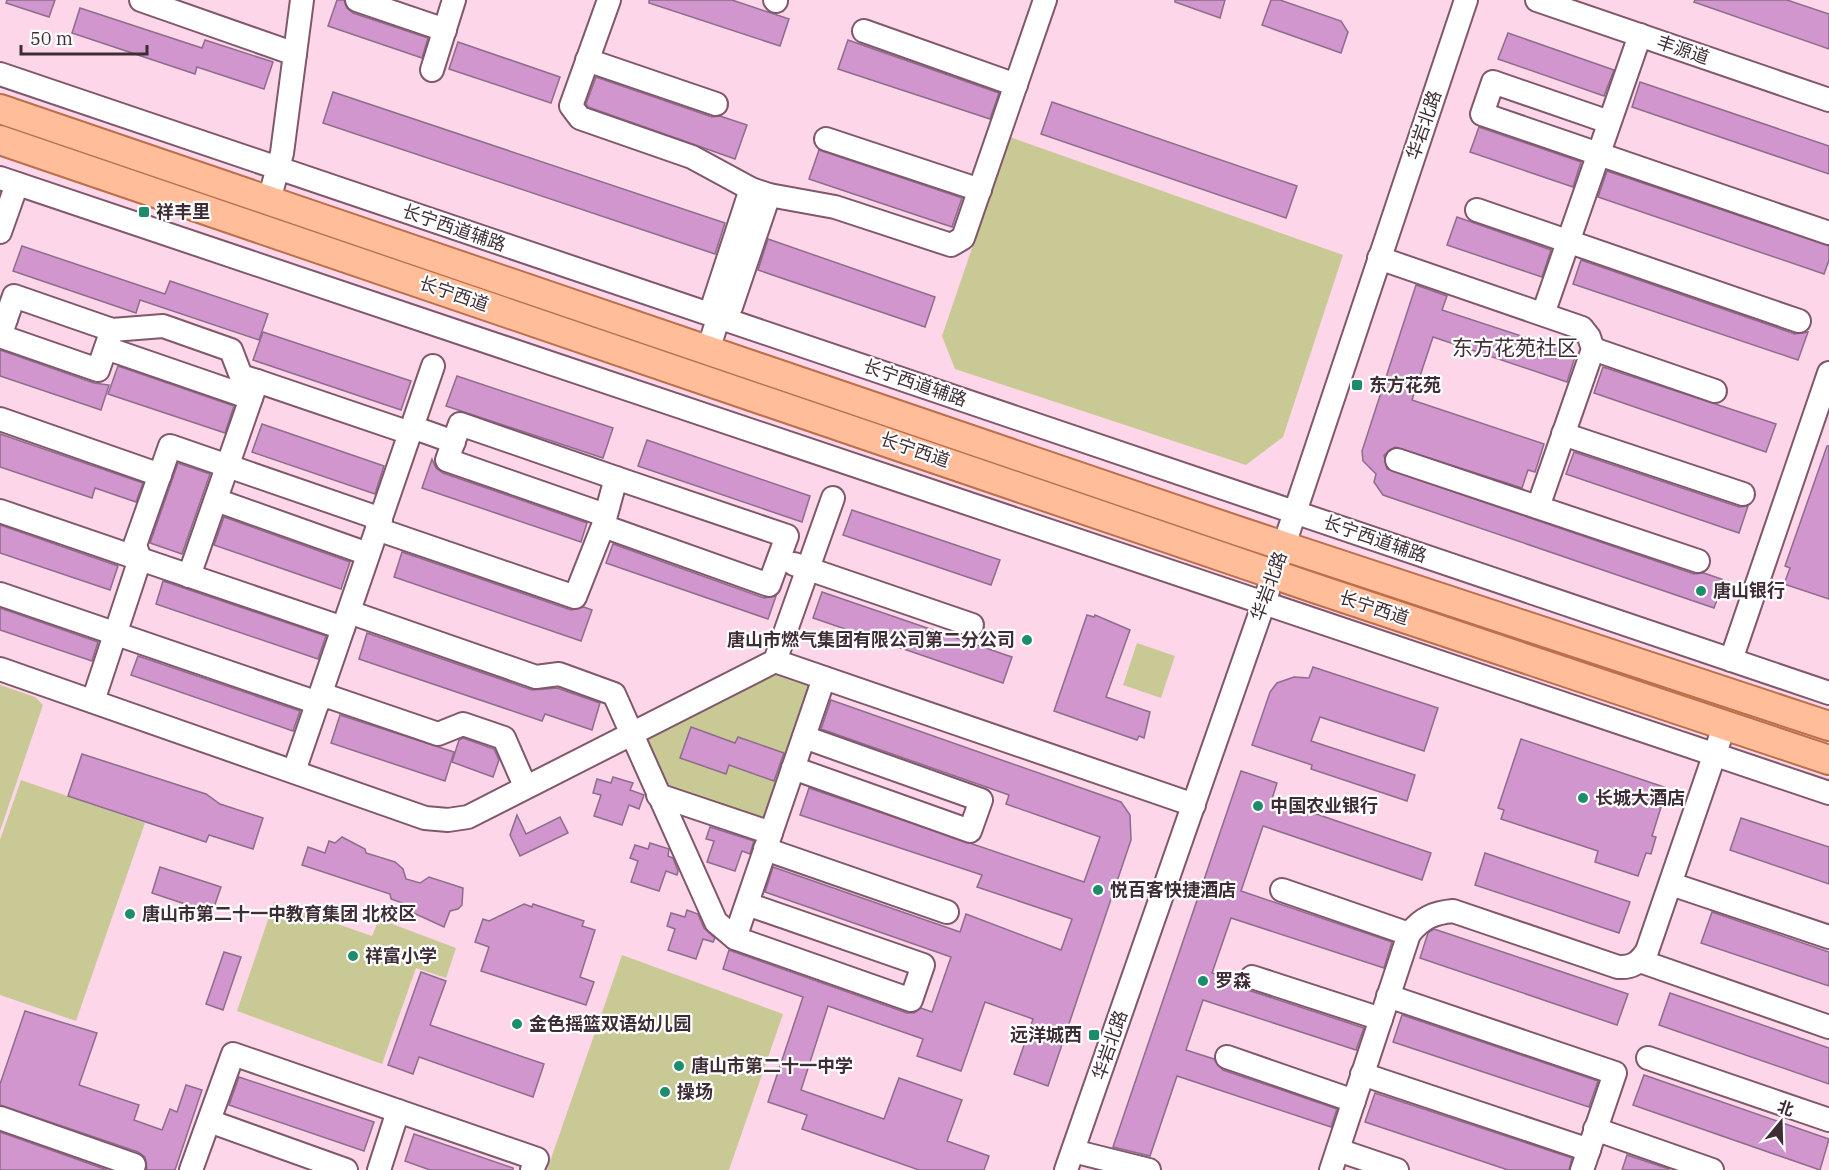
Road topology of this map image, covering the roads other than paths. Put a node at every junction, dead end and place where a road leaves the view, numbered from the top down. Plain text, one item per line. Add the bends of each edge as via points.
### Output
1 (141, 0) edge
2 (302, 0) edge
3 (357, 0) edge
4 (454, 0) edge
5 (609, 0) edge
6 (1045, 0) edge
7 (1466, 0) edge
8 (1537, 0) edge
9 (445, 30) junction
10 (864, 31) dead end
11 (1640, 35) junction
12 (295, 54) junction
13 (587, 60) junction
14 (432, 70) dead end
15 (0, 74) edge
16 (1016, 85) junction
17 (1829, 100) edge
18 (716, 104) dead end
19 (0, 109) edge
20 (1609, 122) junction
21 (826, 139) dead end
22 (0, 140) edge
23 (1598, 154) junction
24 (279, 169) junction
25 (9, 181) edge
26 (980, 190) junction
27 (760, 192) junction
28 (269, 200) junction
29 (1478, 210) dead end
30 (0, 232) edge
31 (1829, 233) edge
32 (1567, 241) junction
33 (1379, 258) junction
34 (1543, 314) junction
35 (719, 316) junction
36 (3, 318) edge
37 (1798, 321) dead end
38 (109, 339) junction
39 (1593, 349) junction
40 (708, 350) junction
41 (433, 366) dead end
42 (1829, 373) edge
43 (254, 389) junction
44 (1715, 391) dead end
45 (0, 419) edge
46 (411, 430) junction
47 (1563, 434) junction
48 (454, 442) junction
49 (1397, 460) dead end
50 (228, 465) junction
51 (160, 475) junction
52 (616, 478) junction
53 (1743, 494) dead end
54 (833, 498) dead end
55 (216, 500) junction
56 (1538, 507) junction
57 (0, 511) edge
58 (1296, 511) junction
59 (604, 521) junction
60 (379, 524) junction
61 (1284, 546) junction
62 (369, 554) junction
63 (140, 559) junction
64 (779, 559) junction
65 (1698, 561) dead end
66 (808, 569) junction
67 (1275, 573) junction
68 (189, 576) junction
69 (0, 594) edge
70 (1264, 603) junction
71 (346, 620) junction
72 (972, 625) dead end
73 (116, 633) junction
74 (1731, 660) junction
75 (775, 662) junction
76 (0, 669) edge
77 (824, 678) junction
78 (1829, 693) edge
79 (319, 698) junction
80 (93, 701) junction
81 (1725, 724) junction
82 (1829, 726) edge
83 (631, 733) junction
84 (804, 737) junction
85 (1715, 754) junction
86 (1829, 760) edge
87 (793, 768) junction
88 (294, 771) junction
89 (525, 786) junction
90 (1829, 793) edge
91 (658, 795) junction
92 (1194, 805) junction
93 (768, 841) junction
94 (1671, 884) junction
95 (1281, 890) dead end
96 (747, 904) junction
97 (947, 912) dead end
98 (1409, 934) junction
99 (1829, 937) edge
100 (735, 938) junction
101 (1640, 961) junction
102 (1252, 977) dead end
103 (1388, 996) junction
104 (1381, 1019) junction
105 (1829, 1027) edge
106 (1227, 1057) dead end
107 (1648, 1058) dead end
108 (1362, 1074) junction
109 (1354, 1101) junction
110 (398, 1111) junction
111 (0, 1118) edge
112 (1829, 1120) edge
113 (209, 1121) junction
114 (1589, 1150) edge
115 (1334, 1160) edge
116 (1070, 1161) edge
117 (132, 1170) edge
118 (191, 1170) edge
119 (346, 1170) edge
120 (379, 1170) edge
121 (532, 1170) edge
122 (1149, 1170) edge
123 (1397, 1170) edge
124 (1712, 1170) edge

1 - 12 street
2 - 12 street
3 - 9 street
4 - 9 street
5 - 13 street
6 - 16 street
7 - 33 street, 华岩北路
8 - 11 street, 丰源道
9 - 14 street
10 - 16 street
11 - 17 street, 丰源道
11 - 20 street
12 - 24 street
13 - 18 street
13 - 27 street via 571,106 580,118 692,157
15 - 24 street, 长宁西道辅路
16 - 26 street
19 - 28 main road, 长宁西道
20 - 23 street
20 - 23 street via 1493,82 1482,114
21 - 26 street
22 - 67 main road, 长宁西道
23 - 31 street
23 - 32 street
24 - 28 street
24 - 35 street, 长宁西道辅路
25 - 30 street
25 - 70 street
26 - 27 street via 963,237 951,245 835,207
27 - 35 street via 714,302
28 - 40 main road, 长宁西道
29 - 32 street
32 - 34 street
32 - 37 street
33 - 34 street
33 - 58 street, 华岩北路
34 - 39 street via 1582,328
35 - 40 street
35 - 58 street, 长宁西道辅路
36 - 38 street via 14,296
36 - 38 street via 0,336 98,370
38 - 43 street
38 - 43 street via 163,326 231,350 241,376
39 - 44 street
39 - 47 street
40 - 61 main road, 长宁西道
41 - 46 street
42 - 74 street
43 - 46 street
43 - 50 street
45 - 51 street
46 - 48 street
46 - 60 street
47 - 53 street
47 - 56 street
48 - 52 street via 460,424
48 - 59 street via 447,460
49 - 56 street
50 - 51 street via 170,446
50 - 55 street
50 - 60 street
51 - 63 street via 135,545
52 - 59 street
52 - 64 street via 787,536
54 - 66 street
55 - 62 street
55 - 68 street
56 - 65 street
57 - 63 street
58 - 61 street, 华岩北路
58 - 74 street, 长宁西道辅路
59 - 60 street via 575,597
59 - 64 street via 769,585
60 - 62 street
61 - 67 street, 华岩北路
61 - 82 main road, 长宁西道
62 - 71 street
63 - 68 street
63 - 73 street
64 - 66 street
66 - 72 street
66 - 75 street
67 - 70 street, 华岩北路
67 - 81 main road, 长宁西道
68 - 71 street
69 - 73 street
70 - 85 street
70 - 92 street, 华岩北路
71 - 79 street
71 - 83 street via 536,677 560,674 614,694
73 - 79 street
73 - 80 street
74 - 78 street, 长宁西道辅路
75 - 77 street
75 - 83 street
76 - 80 street
77 - 84 street
77 - 92 street
79 - 88 street
79 - 89 street via 438,734 463,724 504,738
80 - 88 street
81 - 85 street
81 - 86 main road, 长宁西道
83 - 89 street
83 - 91 street
84 - 87 street
84 - 87 street via 981,800 970,831
85 - 90 street
85 - 94 street
87 - 93 street
88 - 89 street via 425,818 448,820 468,817
91 - 93 street
91 - 100 street via 716,922
92 - 116 street, 华岩北路
93 - 96 street
93 - 97 street
94 - 99 street
94 - 101 street
95 - 98 street
96 - 100 street
96 - 100 street via 923,965 911,1000
98 - 101 street via 1420,920 1436,912 1453,911 1618,967 1628,968
98 - 103 street
101 - 105 street
102 - 104 street
103 - 104 street
103 - 114 street via 1615,1073
104 - 108 street
106 - 109 street
107 - 112 street
108 - 109 street
108 - 114 street
109 - 115 street
110 - 113 street via 233,1054
110 - 120 street
110 - 121 street via 537,1158
111 - 117 street via 134,1165
113 - 118 street
113 - 119 street
114 - 124 street
115 - 123 street
116 - 122 street

